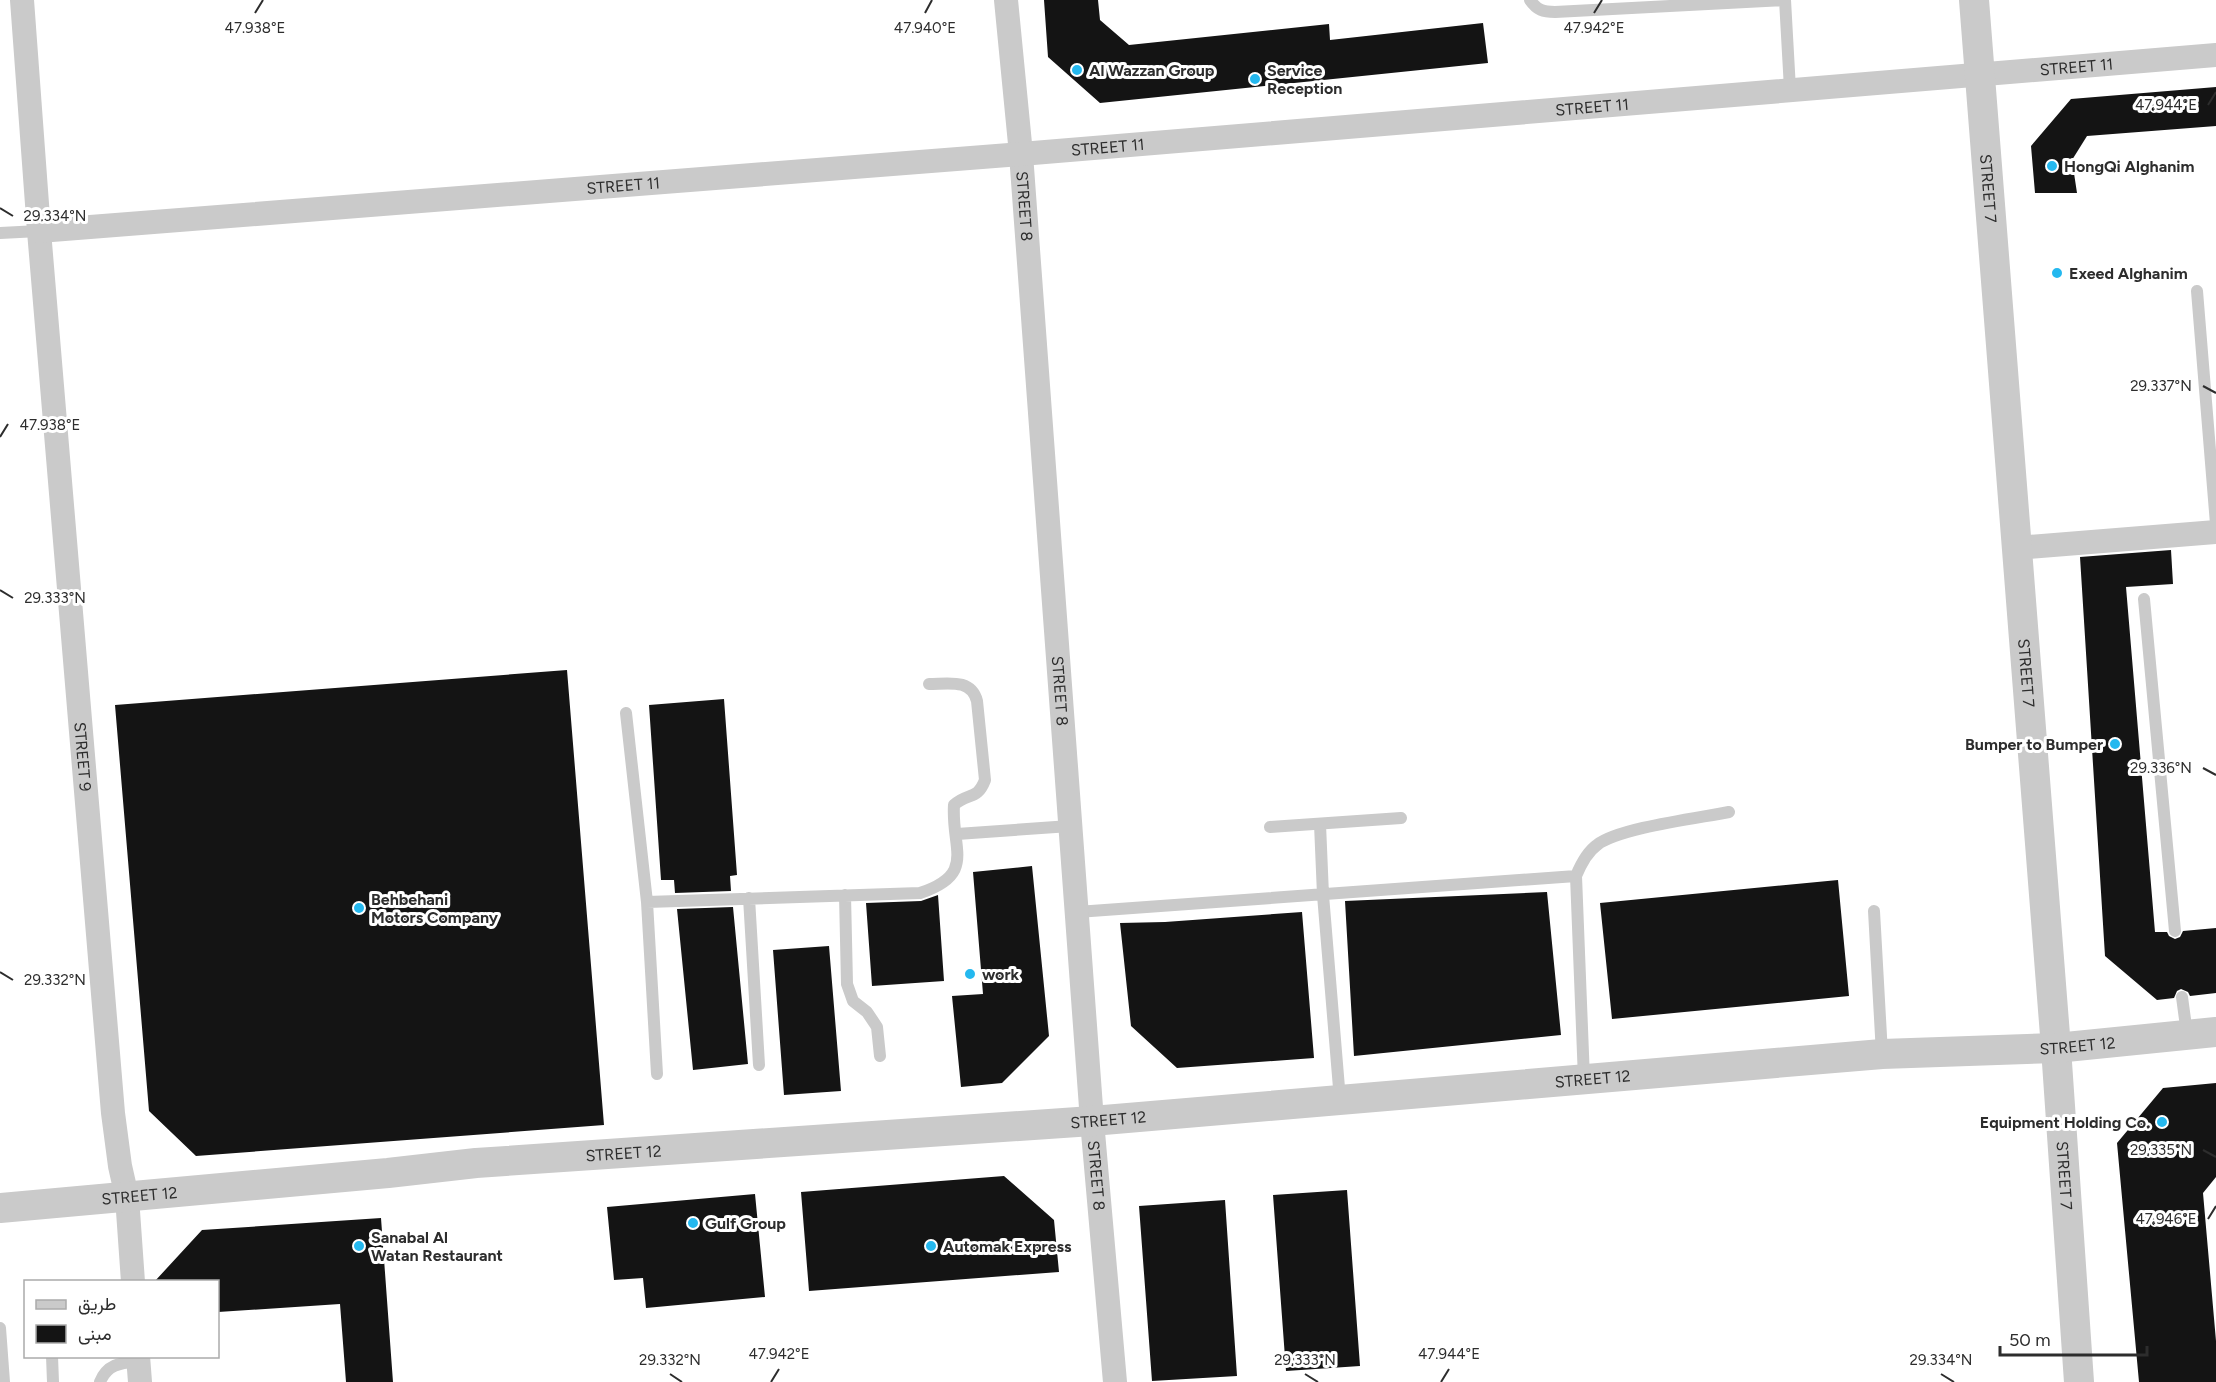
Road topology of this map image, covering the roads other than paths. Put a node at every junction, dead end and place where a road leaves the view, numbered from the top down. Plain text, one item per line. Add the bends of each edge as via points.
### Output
1 (22, 0) edge
2 (1006, 0) edge
3 (1530, 0) edge
4 (1974, 0) edge
5 (2216, 55) edge
6 (1980, 73) junction
7 (1790, 89) junction
8 (1021, 154) junction
9 (39, 231) junction
10 (0, 233) edge
11 (2197, 291) dead end
12 (2216, 524) edge
13 (2216, 532) edge
14 (2016, 548) junction
15 (2144, 598) dead end
16 (929, 684) dead end
17 (626, 713) dead end
18 (1729, 812) dead end
19 (1401, 818) dead end
20 (1320, 824) junction
21 (1070, 826) junction
22 (1270, 827) dead end
23 (957, 834) junction
24 (1576, 876) junction
25 (1323, 895) junction
26 (845, 896) junction
27 (749, 898) junction
28 (647, 902) junction
29 (1874, 911) dead end
30 (1077, 912) junction
31 (2175, 931) dead end
32 (2182, 997) dead end
33 (2201, 1033) edge
34 (2056, 1048) junction
35 (1882, 1054) junction
36 (880, 1056) dead end
37 (759, 1065) dead end
38 (657, 1074) dead end
39 (1584, 1079) junction
40 (1340, 1100) junction
41 (1092, 1122) junction
42 (127, 1197) junction
43 (0, 1208) edge
44 (133, 1280) edge
45 (0, 1328) edge
46 (52, 1358) edge
47 (139, 1366) edge
48 (4, 1382) edge
49 (53, 1382) edge
50 (100, 1382) edge
51 (1115, 1382) edge
52 (2079, 1382) edge

1 - 9 street, STREET 9
2 - 8 street, STREET 8
3 - 7 lane via 1545,12 1785,0
4 - 6 street, STREET 7
5 - 6 street, STREET 11
6 - 7 street, STREET 11
6 - 14 street, STREET 7
7 - 8 street, STREET 11
8 - 9 street, STREET 11
8 - 21 street, STREET 8
9 - 10 lane, STREET 11
9 - 42 street, STREET 9 via 113,1113
11 - 12 lane
13 - 14 street
14 - 34 street, STREET 7
15 - 31 lane
16 - 23 lane via 960,683 975,693 985,780 975,795 961,798 954,805
17 - 28 lane
18 - 24 lane via 1617,834 1597,844
19 - 20 lane
20 - 22 lane
20 - 25 lane
21 - 23 lane
21 - 30 street, STREET 8
23 - 26 lane via 957,865 950,878 938,887 920,893
24 - 25 lane
24 - 39 lane
25 - 30 lane
25 - 40 lane
26 - 27 lane
26 - 36 lane via 847,984 853,1001 877,1027
27 - 28 lane
27 - 37 lane
28 - 38 lane
29 - 35 lane
30 - 41 street, STREET 8
32 - 33 lane
33 - 34 street, STREET 12
34 - 35 street, STREET 12
34 - 52 street, STREET 7
35 - 39 street, STREET 12
39 - 40 street, STREET 12
40 - 41 street, STREET 12
41 - 42 street, STREET 12 via 476,1162
41 - 51 street, STREET 8
42 - 43 street, STREET 12
42 - 44 street, STREET 9
45 - 48 lane
46 - 49 lane
47 - 50 lane via 112,1366

